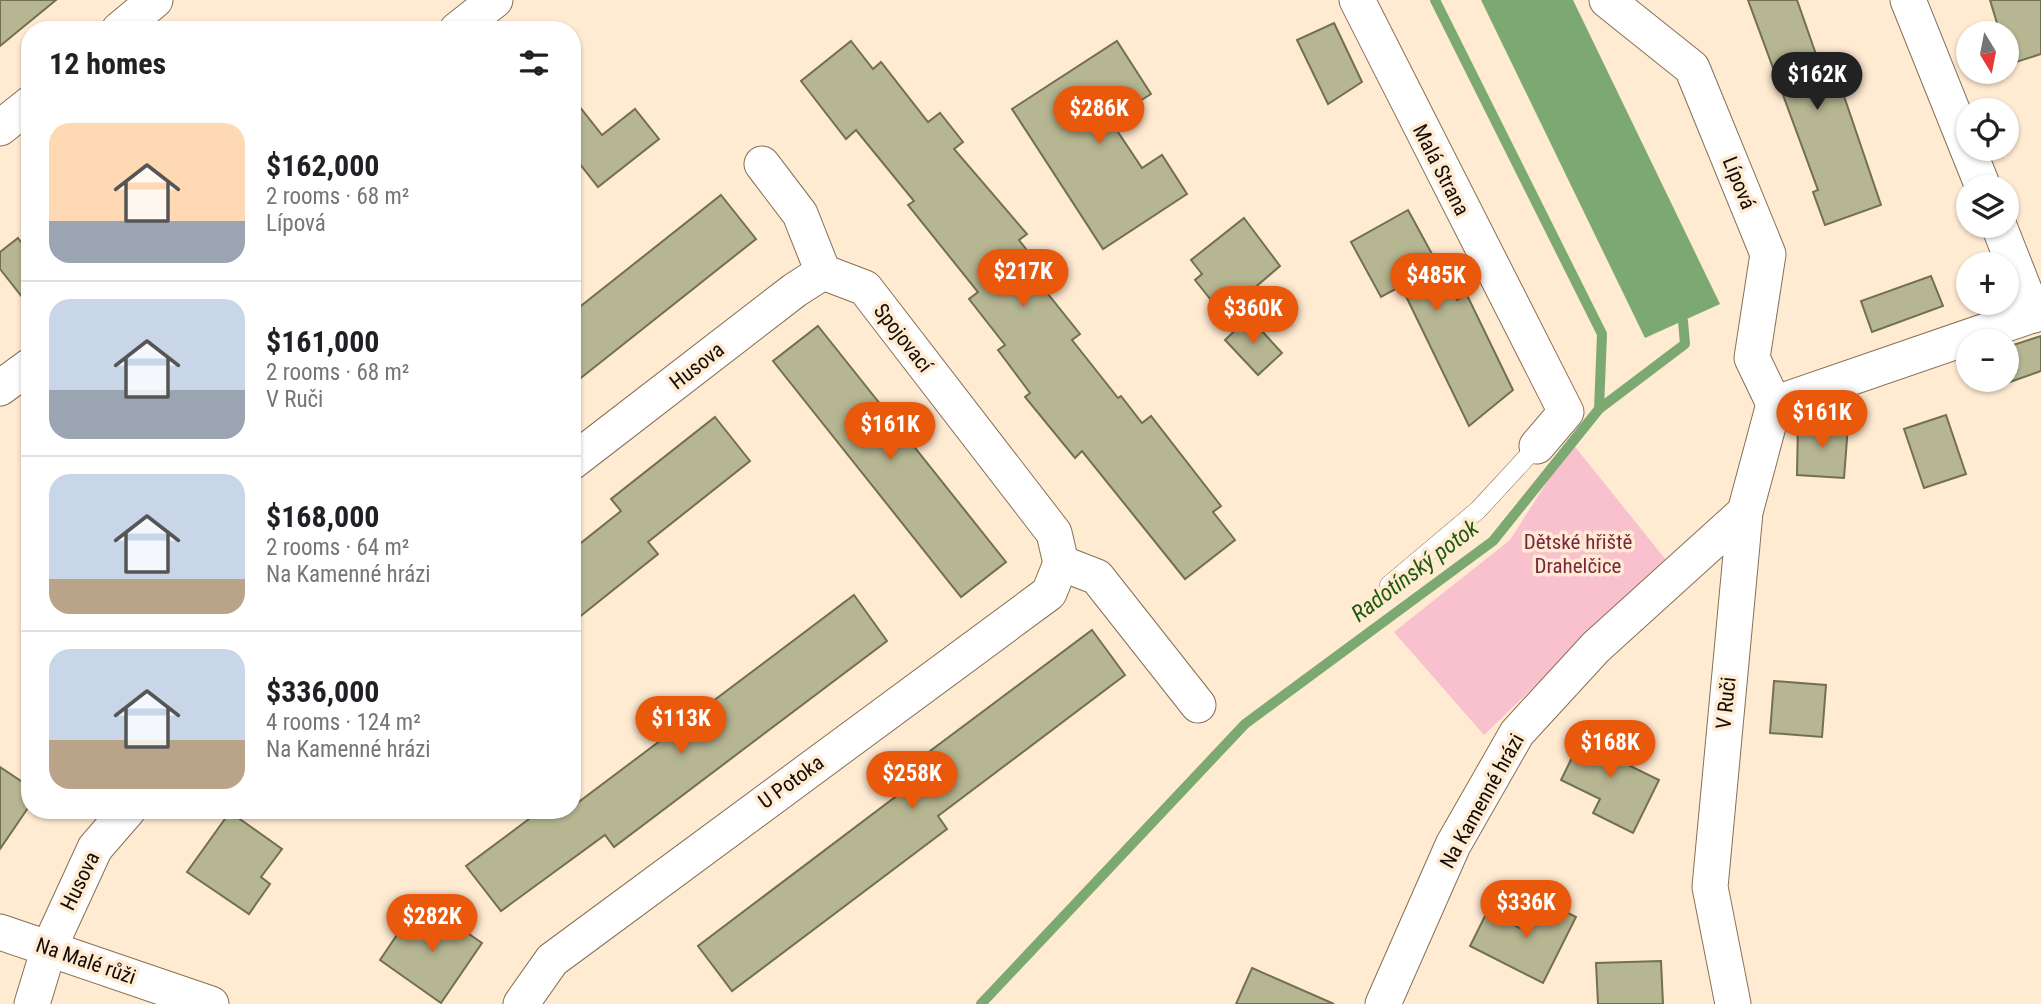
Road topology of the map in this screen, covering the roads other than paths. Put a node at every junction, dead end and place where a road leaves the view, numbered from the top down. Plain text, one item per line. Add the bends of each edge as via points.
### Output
1 (155, 0) edge
2 (495, 0) edge
3 (1357, 0) edge
4 (1607, 0) edge
5 (1908, 0) edge
6 (130, 21) edge
7 (468, 21) edge
8 (21, 111) edge
9 (0, 128) edge
10 (762, 164) dead end
11 (1978, 175) edge
12 (2004, 238) edge
13 (823, 272) junction
14 (2038, 314) edge
15 (21, 373) edge
16 (0, 388) edge
17 (1774, 404) junction
18 (1537, 446) joint
19 (581, 455) edge
20 (1745, 512) junction
21 (1061, 563) junction
22 (1389, 585) dead end
23 (1198, 705) dead end
24 (120, 819) edge
25 (0, 932) edge
26 (49, 948) junction
27 (32, 1002) edge
28 (211, 1004) edge
29 (521, 1004) edge
30 (1383, 1004) edge
31 (1733, 1004) edge

1 - 6 street
2 - 7 street
3 - 18 street, Malá Strana via 1566,412
4 - 17 street, Lípová via 1692,68 1768,254 1752,358
5 - 11 street
8 - 9 street
10 - 13 street via 800,214
12 - 14 street
13 - 19 street, Husova
13 - 21 street, Spojovací via 865,288 1054,533
14 - 17 street
15 - 16 street
17 - 20 street, V Ruči
18 - 22 lane via 1478,510
20 - 30 street, Na Kamenné hrázi via 1596,647 1517,733 1452,845
20 - 31 street, V Ruči via 1710,887
21 - 23 street via 1097,578
21 - 29 street, U Potoka via 1049,593 552,960
24 - 26 street, Husova via 94,848
25 - 26 street, Na Malé růži
26 - 27 street, Husova
26 - 28 street, Na Malé růži

